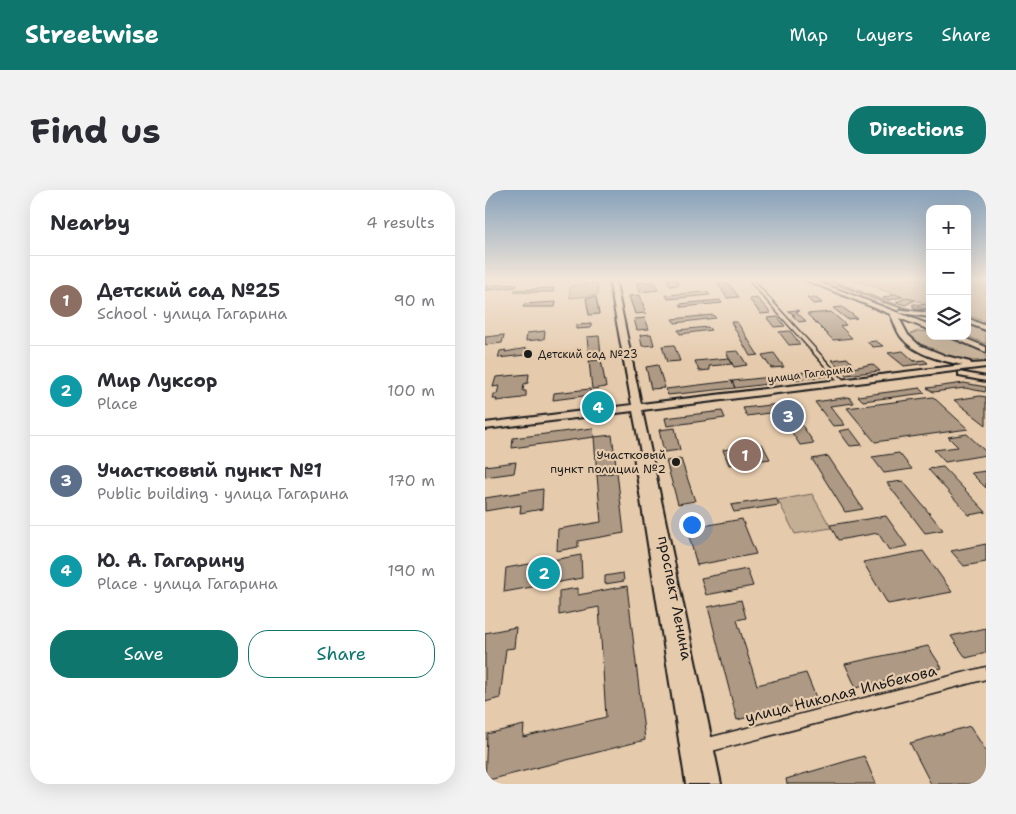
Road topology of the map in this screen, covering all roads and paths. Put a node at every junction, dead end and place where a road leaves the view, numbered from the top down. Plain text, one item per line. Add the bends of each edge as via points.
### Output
1 (614, 307) edge
2 (617, 307) edge
3 (776, 307) edge
4 (879, 307) edge
5 (880, 307) edge
6 (893, 312) junction
7 (926, 315) edge
8 (971, 322) edge
9 (926, 325) edge
10 (926, 328) edge
11 (986, 328) edge
12 (909, 332) junction
13 (962, 340) edge
14 (967, 340) edge
15 (986, 349) edge
16 (940, 356) junction
17 (986, 365) edge
18 (946, 370) junction
19 (986, 371) edge
20 (962, 374) junction
21 (986, 379) edge
22 (845, 385) junction
23 (634, 410) junction
24 (485, 426) edge
25 (485, 431) edge
26 (986, 673) edge
27 (697, 747) junction
28 (696, 784) edge
29 (711, 784) edge

1 - 23 main road, проспект Ленина
2 - 23 main road, проспект Ленина
3 - 22 street
4 - 6 main road
5 - 6 main road
6 - 7 main road
6 - 9 main road
6 - 12 main road
8 - 11 main road
10 - 12 main road
12 - 16 main road via 909,342
13 - 15 main road
14 - 15 main road
16 - 17 main road via 957,362
16 - 18 main road via 947,364
17 - 18 main road, улица Гагарина
18 - 22 main road, улица Гагарина
19 - 20 main road, улица Гагарина
20 - 21 main road
20 - 22 main road, улица Гагарина
22 - 23 main road, улица Гагарина
23 - 24 main road, улица Гагарина
23 - 25 main road, улица Гагарина
23 - 27 main road, проспект Ленина
26 - 27 street, улица Николая Ильбекова
27 - 28 main road, проспект Ленина
27 - 29 main road, проспект Ленина

